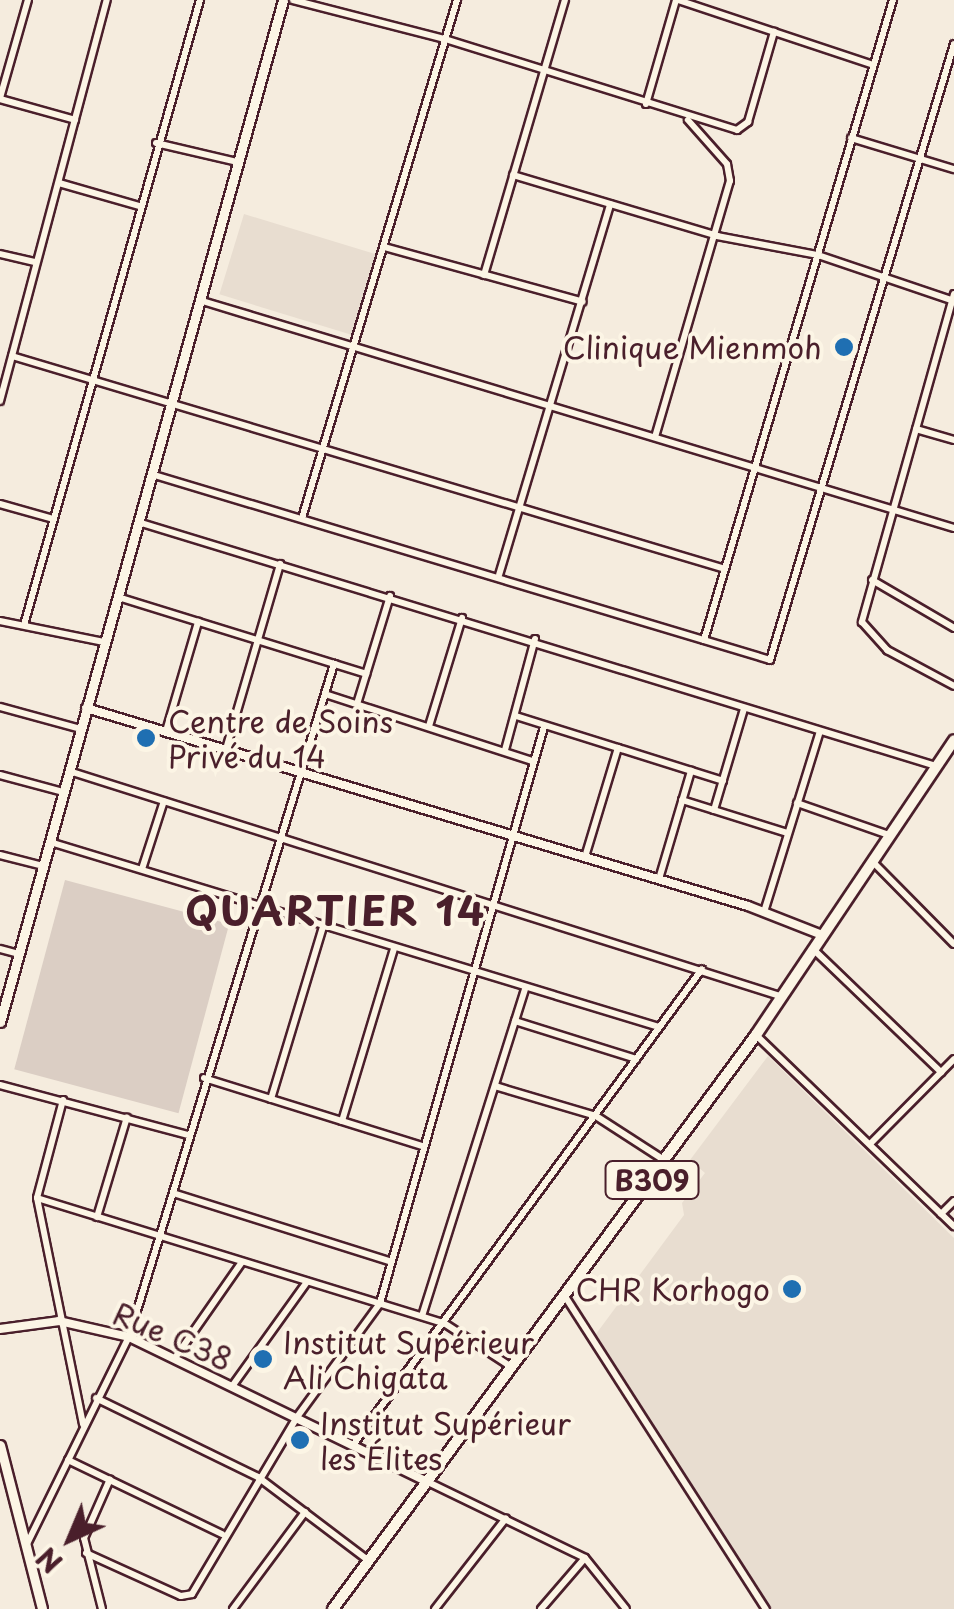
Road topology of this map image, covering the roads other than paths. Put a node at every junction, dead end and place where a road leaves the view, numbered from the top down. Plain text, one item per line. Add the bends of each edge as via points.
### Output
1 (28, 0) edge
2 (107, 0) edge
3 (200, 0) edge
4 (283, 0) edge
5 (293, 0) edge
6 (457, 0) edge
7 (565, 0) edge
8 (677, 0) edge
9 (893, 0) edge
10 (774, 32) junction
11 (445, 38) junction
12 (954, 44) edge
13 (873, 64) junction
14 (544, 70) junction
15 (0, 99) edge
16 (646, 105) junction
17 (75, 120) junction
18 (687, 120) junction
19 (851, 138) junction
20 (156, 143) junction
21 (919, 160) junction
22 (237, 162) junction
23 (954, 169) edge
24 (513, 175) junction
25 (60, 183) junction
26 (610, 204) junction
27 (138, 206) junction
28 (716, 236) junction
29 (384, 247) junction
30 (0, 254) edge
31 (818, 255) junction
32 (36, 262) junction
33 (484, 274) junction
34 (884, 280) junction
35 (953, 299) edge
36 (198, 300) junction
37 (583, 302) junction
38 (354, 346) junction
39 (12, 356) junction
40 (90, 378) junction
41 (0, 401) edge
42 (170, 402) junction
43 (554, 407) junction
44 (916, 429) junction
45 (655, 438) junction
46 (954, 440) edge
47 (323, 449) junction
48 (756, 469) junction
49 (150, 474) junction
50 (824, 488) junction
51 (0, 504) edge
52 (520, 508) junction
53 (890, 508) junction
54 (302, 518) junction
55 (53, 520) junction
56 (137, 522) junction
57 (954, 528) edge
58 (280, 564) junction
59 (725, 570) junction
60 (499, 575) junction
61 (872, 580) junction
62 (117, 596) junction
63 (390, 596) junction
64 (462, 618) junction
65 (0, 621) edge
66 (198, 622) junction
67 (24, 625) junction
68 (954, 628) edge
69 (535, 639) junction
70 (258, 640) junction
71 (704, 640) junction
72 (104, 642) junction
73 (334, 664) junction
74 (366, 674) junction
75 (954, 686) edge
76 (325, 694) junction
77 (357, 704) junction
78 (0, 706) edge
79 (86, 708) junction
80 (744, 709) junction
81 (516, 716) junction
82 (429, 726) junction
83 (544, 726) junction
84 (81, 728) junction
85 (166, 731) junction
86 (820, 731) junction
87 (953, 744) edge
88 (226, 748) junction
89 (618, 748) junction
90 (505, 750) junction
91 (533, 761) junction
92 (936, 766) junction
93 (299, 770) junction
94 (691, 771) junction
95 (69, 772) junction
96 (0, 775) edge
97 (722, 781) junction
98 (64, 792) junction
99 (682, 800) junction
100 (164, 801) junction
101 (797, 803) junction
102 (714, 810) junction
103 (788, 833) junction
104 (511, 834) junction
105 (889, 834) junction
106 (280, 838) junction
107 (50, 842) junction
108 (0, 855) edge
109 (585, 857) junction
110 (872, 861) junction
111 (43, 866) junction
112 (142, 870) junction
113 (659, 880) junction
114 (491, 903) junction
115 (257, 906) junction
116 (764, 912) junction
117 (323, 927) junction
118 (822, 935) junction
119 (954, 944) edge
120 (0, 948) edge
121 (394, 948) junction
122 (813, 948) junction
123 (19, 954) junction
124 (702, 969) junction
125 (471, 972) junction
126 (526, 987) junction
127 (780, 996) junction
128 (515, 1021) junction
129 (0, 1022) edge
130 (659, 1027) junction
131 (756, 1035) junction
132 (636, 1059) junction
133 (954, 1059) edge
134 (941, 1072) junction
135 (204, 1078) junction
136 (0, 1085) edge
137 (494, 1086) junction
138 (271, 1099) junction
139 (62, 1100) junction
140 (596, 1116) junction
141 (127, 1118) junction
142 (342, 1121) junction
143 (188, 1135) junction
144 (871, 1143) junction
145 (422, 1146) junction
146 (666, 1161) junction
147 (173, 1193) junction
148 (37, 1198) junction
149 (954, 1201) edge
150 (942, 1214) junction
151 (98, 1217) junction
152 (954, 1226) edge
153 (161, 1236) junction
154 (242, 1262) junction
155 (389, 1262) junction
156 (306, 1282) junction
157 (566, 1298) junction
158 (380, 1304) junction
159 (422, 1316) junction
160 (59, 1321) junction
161 (444, 1323) junction
162 (0, 1328) edge
163 (129, 1337) junction
164 (175, 1358) junction
165 (514, 1368) junction
166 (233, 1385) junction
167 (96, 1398) junction
168 (296, 1417) junction
169 (83, 1424) junction
170 (0, 1445) edge
171 (352, 1445) junction
172 (68, 1460) junction
173 (258, 1478) junction
174 (110, 1479) junction
175 (428, 1482) junction
176 (305, 1512) junction
177 (506, 1518) junction
178 (222, 1534) junction
179 (25, 1547) junction
180 (86, 1553) junction
181 (584, 1558) junction
182 (369, 1562) junction
183 (42, 1609) edge
184 (102, 1609) edge
185 (233, 1609) edge
186 (333, 1609) edge
187 (435, 1609) edge
188 (540, 1609) edge
189 (626, 1609) edge
190 (766, 1609) edge

1 - 15 street
2 - 17 street
3 - 20 street
4 - 22 main road
5 - 11 street
6 - 11 street
7 - 14 street
8 - 10 street
8 - 16 street
9 - 13 street
10 - 13 street
10 - 18 street via 745,126
11 - 14 street
11 - 29 street
12 - 21 street
13 - 19 street
14 - 16 street
14 - 24 street
15 - 17 street
16 - 18 street
17 - 25 street
18 - 28 street via 727,164 730,181
19 - 21 street
19 - 31 street
20 - 22 street
20 - 27 street
21 - 23 street
21 - 34 street
22 - 36 main road
24 - 26 street
24 - 33 street
25 - 27 street
25 - 32 street
26 - 28 street
26 - 37 street
27 - 40 street
28 - 31 street
28 - 45 street
29 - 33 street
29 - 38 street
30 - 32 street
31 - 34 street
31 - 48 street
32 - 39 street
33 - 37 street
34 - 35 street
34 - 50 street
35 - 44 street
36 - 38 street
36 - 42 main road
37 - 43 street
38 - 43 street
38 - 47 street
39 - 40 street
39 - 41 street
40 - 42 street
40 - 55 street
42 - 47 street
42 - 49 main road
43 - 45 street
43 - 52 street
44 - 46 street
44 - 53 street
45 - 48 street
47 - 52 street
47 - 54 street
48 - 50 street
48 - 59 street
49 - 54 street
49 - 56 main road
50 - 53 street
50 - 71 street via 770,660
51 - 55 street
52 - 59 street
52 - 60 street
53 - 57 street
53 - 61 street
54 - 60 street
55 - 67 street
56 - 58 street
56 - 62 main road
58 - 63 street
58 - 70 street
59 - 71 street
60 - 71 street
61 - 68 street
61 - 75 street via 862,622 868,632
62 - 66 street
62 - 72 main road
63 - 64 street
63 - 74 street
64 - 69 street
64 - 82 street
65 - 67 street
66 - 70 street
66 - 85 street
67 - 72 street
69 - 80 street
69 - 81 street
70 - 73 street
70 - 88 street
72 - 79 main road
73 - 74 street
73 - 76 street
74 - 77 street
76 - 77 street
76 - 93 street
77 - 82 street
78 - 84 street
79 - 84 main road
79 - 85 street
80 - 86 street
80 - 97 street
81 - 83 street
81 - 90 street
82 - 90 street
83 - 89 street
83 - 91 street
84 - 95 main road
85 - 88 street
86 - 92 street
86 - 101 street
87 - 92 main road, B309
88 - 93 street
89 - 94 street
89 - 109 street
90 - 91 street
91 - 104 street
92 - 105 main road, B309
93 - 104 street
93 - 106 street
94 - 97 street
94 - 99 street
95 - 98 main road
95 - 100 street
96 - 98 street
97 - 102 street
98 - 107 main road
99 - 102 street
99 - 113 street
100 - 106 street
100 - 112 street
101 - 103 street
101 - 105 street
102 - 103 street
103 - 116 street
104 - 109 street
104 - 114 street
105 - 110 main road, B309
106 - 114 street
106 - 115 street
107 - 111 main road
107 - 112 street
108 - 111 street
109 - 113 street
110 - 118 main road, B309
110 - 119 street
111 - 123 main road
112 - 115 street
113 - 116 street
114 - 124 street
114 - 125 street
115 - 117 street
115 - 135 street
116 - 118 street
117 - 121 street
117 - 138 street
118 - 122 main road, B309
120 - 123 street
121 - 125 street
121 - 142 street
122 - 127 main road, B309
122 - 134 street
123 - 129 main road
124 - 127 street
124 - 130 street
125 - 126 street
125 - 145 street
126 - 128 street
126 - 130 street
127 - 131 main road, B309
128 - 132 street
128 - 137 street
130 - 132 street
131 - 144 street
131 - 146 main road, B309
132 - 140 street
133 - 134 street
134 - 144 street
135 - 138 street
135 - 143 street
136 - 139 street
137 - 140 street
137 - 159 street
138 - 142 street
139 - 141 street
139 - 148 street
140 - 146 street
140 - 161 street
141 - 143 street
141 - 151 street
142 - 145 street
143 - 147 street
144 - 150 street
145 - 155 street
146 - 157 main road, B309
147 - 153 street
147 - 155 street
148 - 151 street
148 - 160 street
149 - 150 street
150 - 152 street
151 - 153 street
153 - 154 street
153 - 163 street
154 - 156 street
154 - 164 street
155 - 158 street
156 - 158 street
156 - 166 street
157 - 165 main road, B309
157 - 190 street
158 - 159 street
158 - 168 street
159 - 161 street
160 - 162 street, Rue C38
160 - 163 street, Rue C38
160 - 169 street
161 - 165 street
161 - 171 street
163 - 164 street, Rue C38
163 - 167 street
164 - 166 street, Rue C38
165 - 175 main road, B309
166 - 168 street, Rue C38
167 - 169 street
167 - 173 street
168 - 171 street, Rue C38
168 - 173 street
169 - 172 street
170 - 179 main road
171 - 175 street, Rue C38
172 - 174 street
172 - 179 street
173 - 176 street
173 - 178 street
174 - 178 street
174 - 180 street via 85,1532
175 - 177 street
175 - 182 main road, B309
176 - 182 street
176 - 185 street
177 - 181 street
177 - 187 street
178 - 180 street via 186,1597
179 - 183 main road
180 - 184 street
181 - 188 street
181 - 189 street
182 - 186 main road, B309

